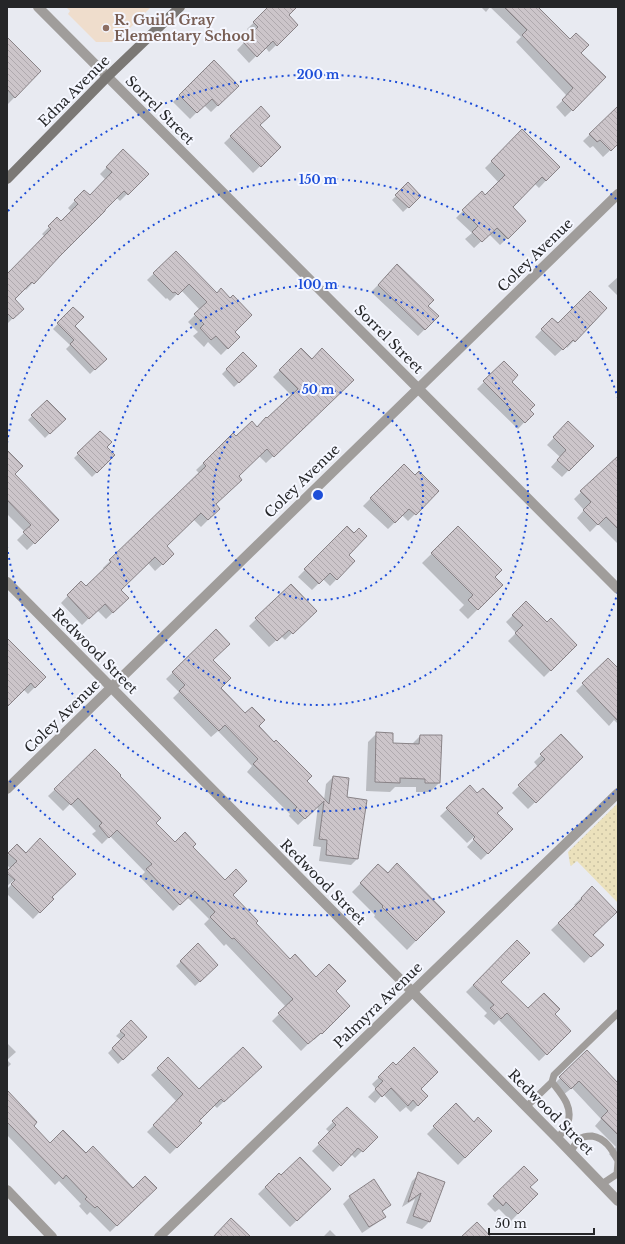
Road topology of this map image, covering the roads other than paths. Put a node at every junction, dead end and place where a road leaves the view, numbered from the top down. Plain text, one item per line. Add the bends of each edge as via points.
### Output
1 (38, 7) edge
2 (180, 7) edge
3 (107, 77) junction
4 (7, 179) edge
5 (618, 194) edge
6 (418, 388) junction
7 (7, 582) edge
8 (618, 589) edge
9 (111, 688) junction
10 (7, 789) edge
11 (618, 793) edge
12 (412, 992) junction
13 (618, 1013) edge
14 (552, 1082) junction
15 (526, 1107) junction
16 (558, 1139) junction
17 (571, 1152) junction
18 (618, 1161) edge
19 (617, 1174) edge
20 (602, 1184) junction
21 (7, 1190) edge
22 (618, 1201) edge
23 (52, 1237) edge
24 (159, 1237) edge

1 - 3 street, Sorrel Street
2 - 3 street, Edna Avenue
3 - 4 street, Edna Avenue
3 - 6 street, Sorrel Street
5 - 6 street, Coley Avenue
6 - 8 street, Sorrel Street
6 - 9 street, Coley Avenue
7 - 9 street, Redwood Street
9 - 10 street, Coley Avenue
9 - 12 street, Redwood Street
11 - 12 street, Palmyra Avenue
12 - 15 street, Redwood Street
12 - 24 street, Palmyra Avenue
13 - 14 lane via 554,1075
14 - 15 lane
14 - 16 lane via 566,1100 569,1114
15 - 16 street, Redwood Street
16 - 17 street, Redwood Street
17 - 18 lane via 580,1139 588,1136 598,1137 606,1142
17 - 20 street, Redwood Street
18 - 19 lane
19 - 20 lane
20 - 22 street, Redwood Street
21 - 23 street

